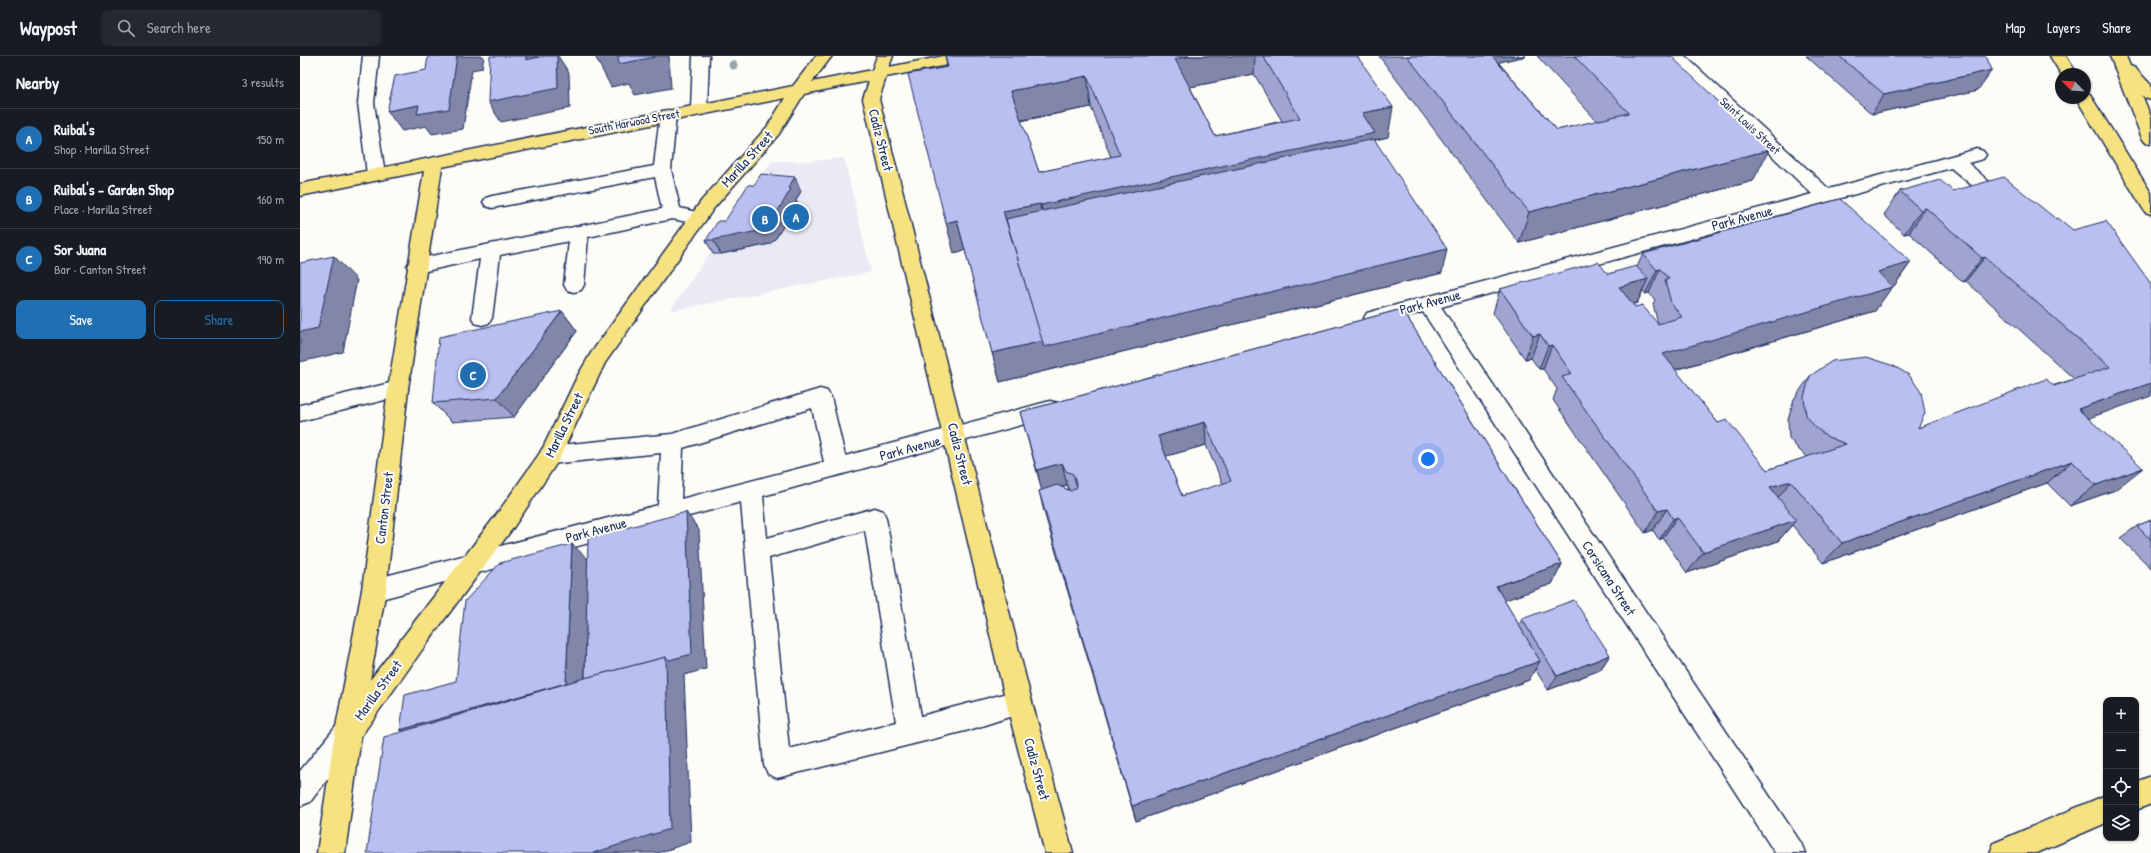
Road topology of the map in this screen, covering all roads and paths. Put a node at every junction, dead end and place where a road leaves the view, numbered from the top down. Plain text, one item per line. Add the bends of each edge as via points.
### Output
1 (371, 56) edge
2 (701, 56) edge
3 (824, 56) edge
4 (968, 56) edge
5 (1676, 56) edge
6 (2058, 56) edge
7 (2119, 56) edge
8 (882, 65) edge
9 (2065, 68) edge
10 (800, 89) junction
11 (2151, 95) edge
12 (2088, 104) edge
13 (699, 109) junction
14 (668, 115) junction
15 (2151, 138) edge
16 (1977, 155) dead end
17 (1954, 161) junction
18 (434, 162) junction
19 (662, 170) junction
20 (376, 174) junction
21 (300, 190) edge
22 (1824, 195) junction
23 (492, 202) dead end
24 (2007, 205) edge
25 (2151, 208) edge
26 (672, 213) junction
27 (698, 218) junction
28 (579, 233) junction
29 (491, 250) junction
30 (416, 266) junction
31 (574, 285) dead end
32 (1428, 302) junction
33 (482, 318) dead end
34 (1354, 323) edge
35 (398, 389) junction
36 (1066, 404) edge
37 (300, 414) edge
38 (955, 435) junction
39 (672, 443) junction
40 (550, 455) junction
41 (836, 467) junction
42 (752, 489) junction
43 (669, 511) junction
44 (758, 551) junction
45 (473, 563) junction
46 (374, 590) junction
47 (1019, 702) junction
48 (348, 732) junction
49 (911, 732) junction
50 (2151, 790) edge
51 (300, 792) edge
52 (2139, 795) edge
53 (2103, 810) edge
54 (331, 853) edge
55 (1059, 853) edge
56 (1791, 853) edge
57 (2004, 853) edge

1 - 20 street via 366,103
2 - 13 street
3 - 10 main road, Marilla Street
4 - 8 main road, South Harwood Street
5 - 22 street, Saint Louis Street
6 - 9 main road
7 - 11 main road via 2131,74
7 - 15 main road
8 - 10 main road, South Harwood Street
8 - 38 main road, Cadiz Street via 871,100
10 - 13 main road, South Harwood Street
10 - 27 main road, Marilla Street via 773,130 719,190
12 - 25 main road
13 - 14 main road, South Harwood Street
14 - 18 main road, South Harwood Street
14 - 19 street
16 - 17 street, Park Avenue
17 - 22 street, Park Avenue
17 - 24 street
18 - 20 main road, South Harwood Street
18 - 30 main road, Canton Street
19 - 23 street
19 - 26 street
20 - 21 main road, South Harwood Street
22 - 32 street, Park Avenue
26 - 27 street
26 - 28 street
27 - 40 main road, Marilla Street via 586,377
28 - 29 street
28 - 31 street
29 - 30 street
29 - 33 street
30 - 35 main road, Canton Street
32 - 34 street, Park Avenue
32 - 56 street, Corsicana Street
35 - 37 street
35 - 46 main road, Canton Street
36 - 38 street, Park Avenue
38 - 41 street, Park Avenue
38 - 47 main road, Cadiz Street
39 - 40 street
39 - 41 street via 820,398
39 - 43 street
40 - 45 main road, Marilla Street
41 - 42 street, Park Avenue
42 - 43 street, Park Avenue
42 - 44 street
43 - 45 street, Park Avenue
44 - 49 street via 875,518
44 - 49 street via 777,765
45 - 46 street, Park Avenue
45 - 48 main road, Marilla Street
46 - 48 main road, Canton Street
47 - 49 street
47 - 55 main road, Cadiz Street
48 - 51 street, Marilla Street
48 - 54 main road, Canton Street
50 - 52 main road
53 - 57 main road

